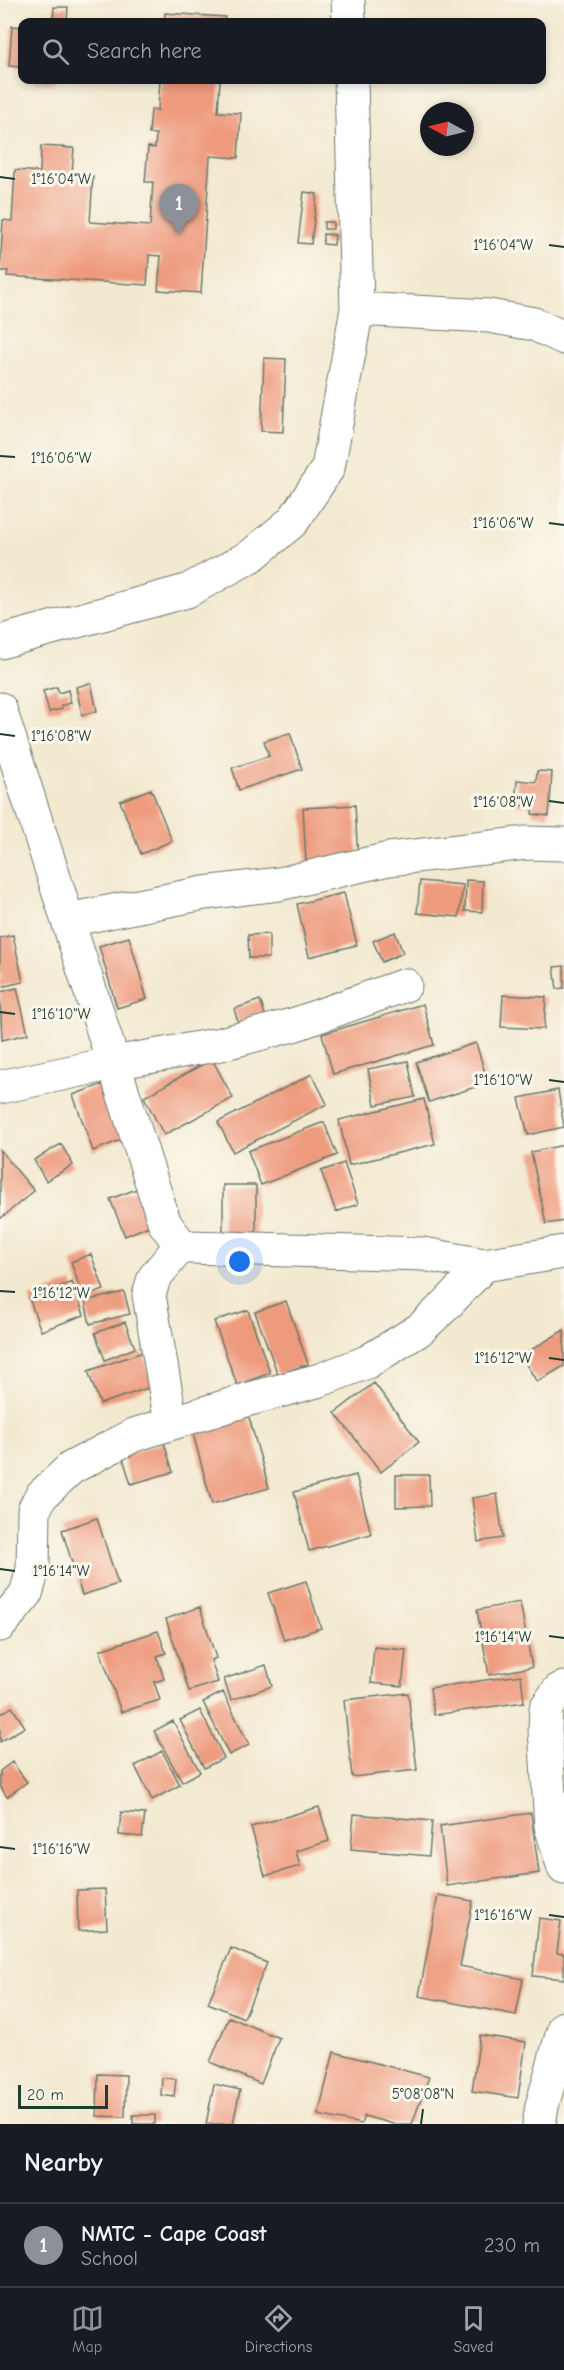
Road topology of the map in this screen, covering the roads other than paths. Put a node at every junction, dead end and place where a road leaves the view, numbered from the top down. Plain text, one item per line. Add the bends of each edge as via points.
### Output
1 (348, 0) edge
2 (349, 18) edge
3 (351, 84) edge
4 (357, 309) junction
5 (564, 338) edge
6 (0, 642) edge
7 (0, 708) edge
8 (14, 798) edge
9 (564, 844) edge
10 (68, 920) junction
11 (405, 985) dead end
12 (114, 1063) junction
13 (0, 1087) edge
14 (181, 1245) junction
15 (564, 1252) edge
16 (484, 1265) junction
17 (171, 1423) junction
18 (0, 1625) edge
19 (564, 1688) edge
20 (564, 1868) edge
21 (564, 2028) edge
22 (539, 2124) edge

1 - 2 street
3 - 4 street
4 - 5 street via 489,316 534,324
4 - 6 street via 327,468 293,521 251,556 187,591
7 - 8 street
8 - 10 street
9 - 10 street via 526,843 389,860 279,884 204,893
10 - 12 street
11 - 12 street via 296,1024 221,1044
12 - 13 street
12 - 14 street via 165,1224
14 - 16 street via 423,1254
14 - 17 street via 154,1278 149,1295
15 - 16 street
16 - 17 street via 419,1329 367,1362 320,1380
17 - 18 street via 134,1435 71,1468 41,1496 34,1510 33,1569 26,1594
19 - 20 street via 546,1708 545,1729 550,1826
21 - 22 street

